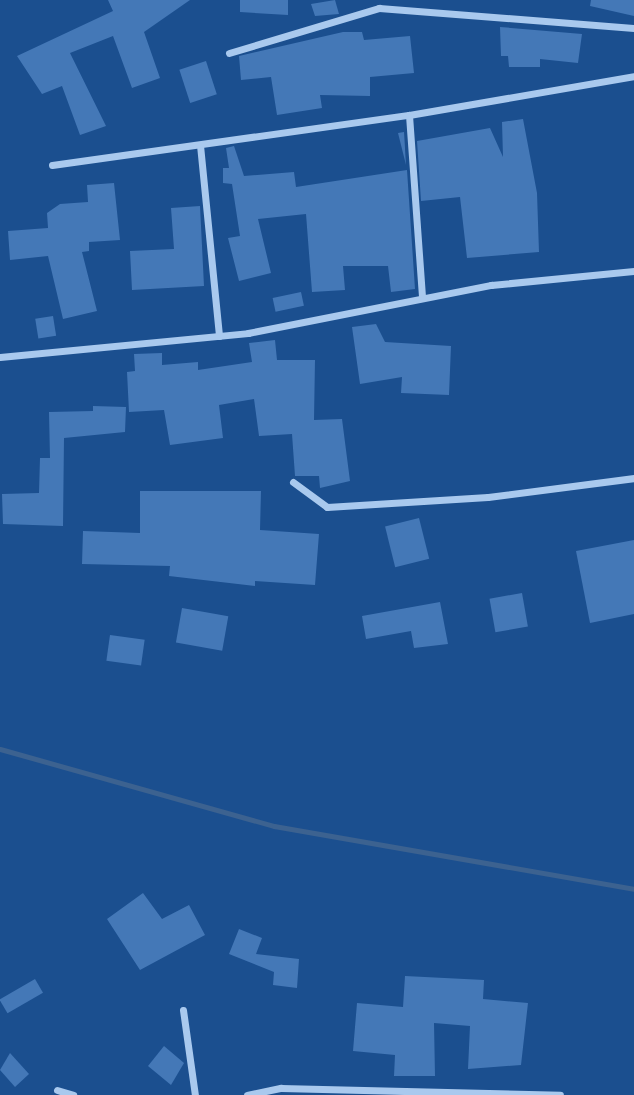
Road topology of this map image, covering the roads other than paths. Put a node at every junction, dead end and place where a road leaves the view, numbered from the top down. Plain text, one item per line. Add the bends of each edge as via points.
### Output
1 (634, 28) edge
2 (229, 53) dead end
3 (634, 76) edge
4 (409, 115) junction
5 (200, 145) junction
6 (52, 165) dead end
7 (634, 271) edge
8 (422, 297) junction
9 (219, 336) junction
10 (0, 357) edge
11 (634, 478) edge
12 (293, 482) dead end
13 (183, 1010) dead end
14 (57, 1090) dead end
15 (73, 1095) edge
16 (194, 1095) edge
17 (247, 1095) edge
18 (560, 1095) edge

1 - 2 street via 379,8
3 - 4 street
4 - 5 street
4 - 8 street
5 - 6 street
5 - 9 street
7 - 8 street
8 - 9 street
9 - 10 street
11 - 12 street via 488,497 327,507
13 - 16 street
14 - 15 street
17 - 18 street via 293,1088

